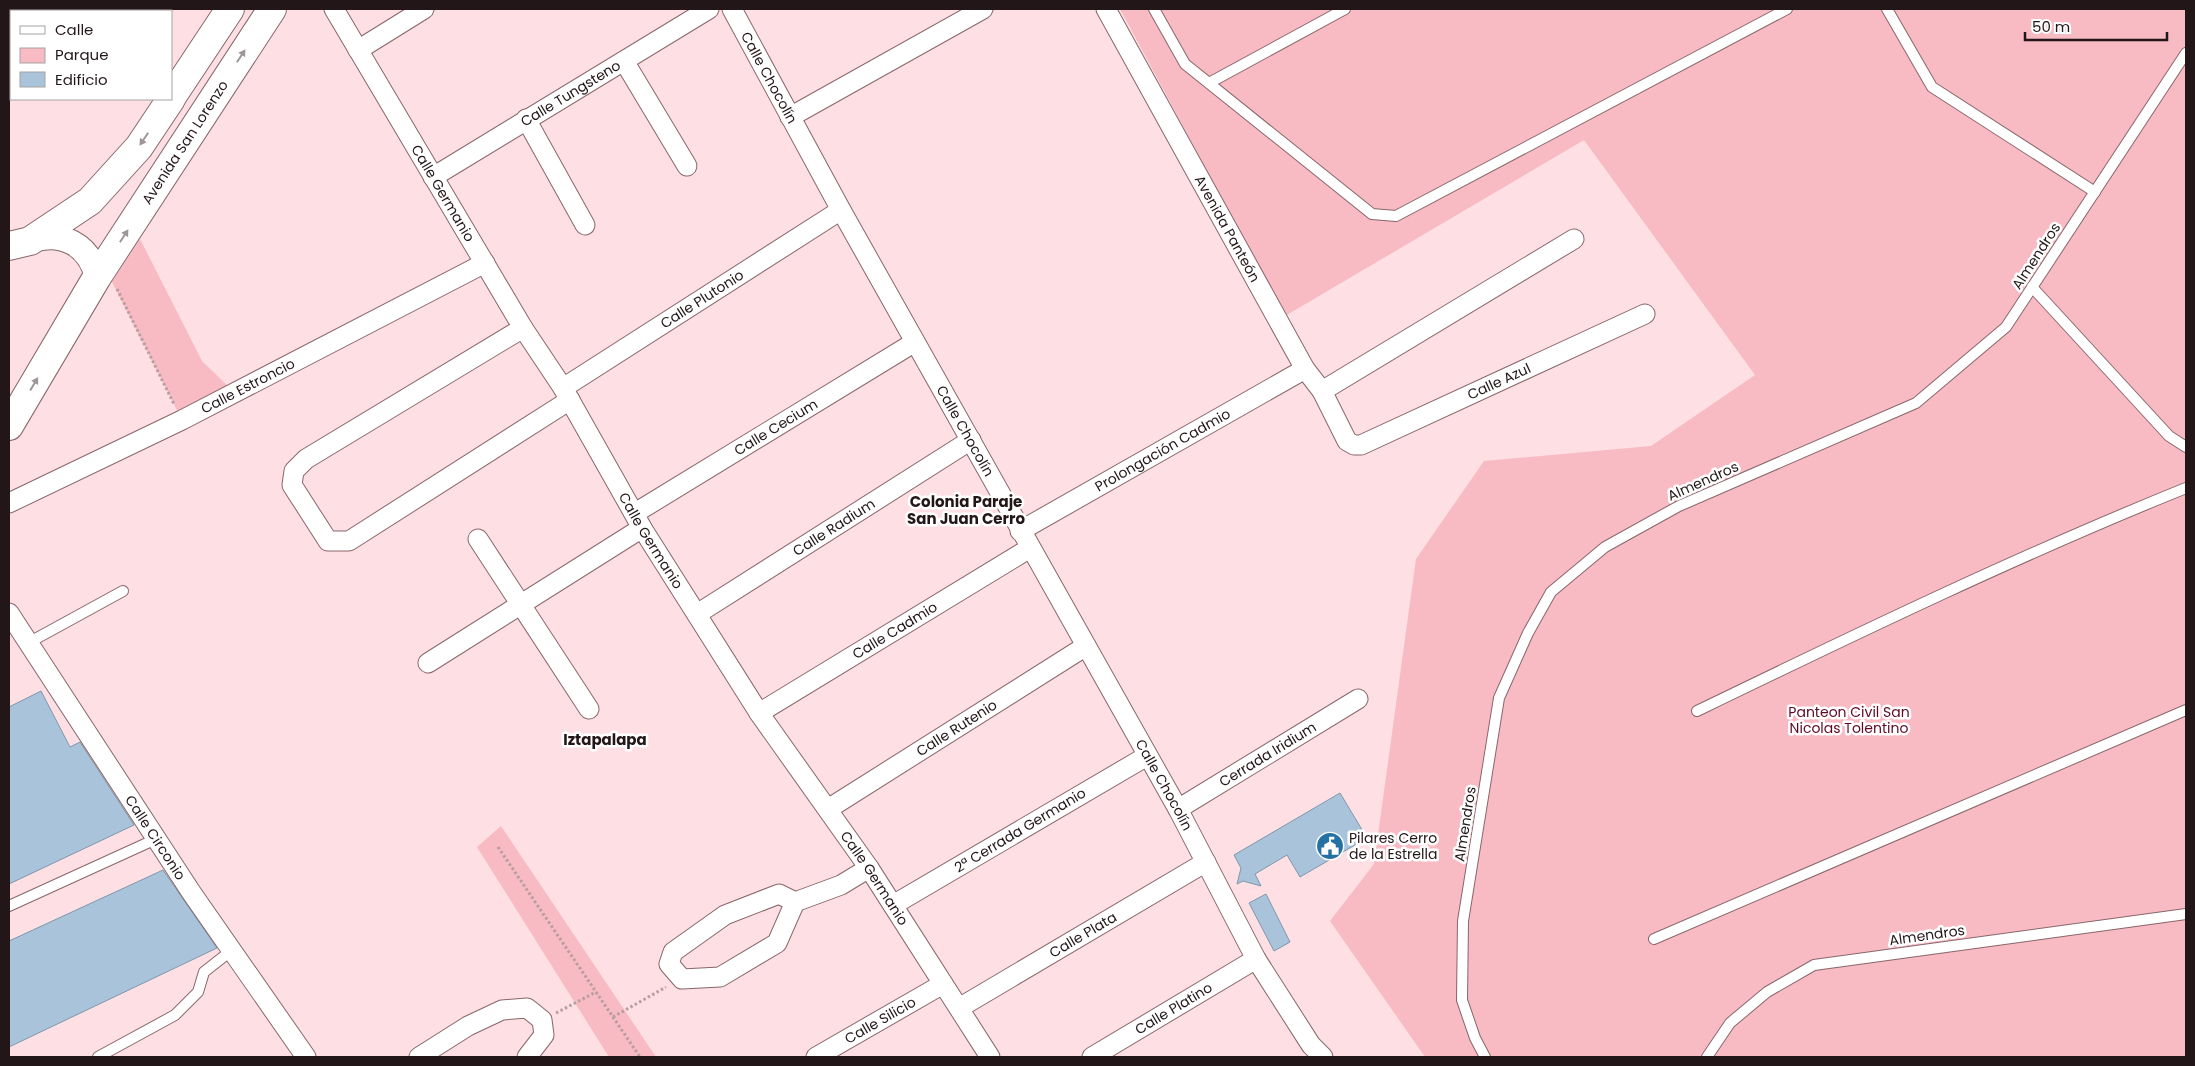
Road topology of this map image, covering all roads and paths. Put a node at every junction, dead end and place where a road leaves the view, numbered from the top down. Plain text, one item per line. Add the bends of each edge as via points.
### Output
1 (230, 9) edge
2 (272, 9) edge
3 (334, 9) edge
4 (424, 9) edge
5 (709, 9) edge
6 (732, 9) edge
7 (983, 9) edge
8 (1106, 9) edge
9 (1154, 9) edge
10 (1345, 9) edge
11 (1787, 9) edge
12 (1887, 9) edge
13 (358, 50) junction
14 (2186, 53) edge
15 (624, 61) junction
16 (1209, 83) junction
17 (172, 96) edge
18 (170, 100) edge
19 (790, 117) junction
20 (526, 119) junction
21 (687, 166) dead end
22 (433, 177) junction
23 (2095, 192) junction
24 (841, 210) junction
25 (585, 225) dead end
26 (1574, 239) dead end
27 (19, 244) edge
28 (485, 263) junction
29 (107, 282) junction
30 (2032, 287) junction
31 (1645, 314) dead end
32 (523, 328) junction
33 (915, 342) junction
34 (1305, 369) junction
35 (1322, 391) junction
36 (566, 394) junction
37 (182, 420) junction
38 (9, 426) edge
39 (971, 440) junction
40 (1354, 445) joint
41 (2186, 447) edge
42 (2186, 488) edge
43 (9, 503) edge
44 (639, 520) junction
45 (1020, 531) junction
46 (478, 539) dead end
47 (1030, 548) junction
48 (123, 590) dead end
49 (520, 605) junction
50 (9, 613) edge
51 (697, 614) junction
52 (28, 642) junction
53 (1086, 646) junction
54 (428, 663) dead end
55 (1358, 699) dead end
56 (589, 709) dead end
57 (2186, 710) edge
58 (1697, 711) dead end
59 (759, 712) junction
60 (1147, 756) junction
61 (828, 809) junction
62 (1178, 809) junction
63 (156, 840) junction
64 (498, 846) dead end
65 (1206, 862) junction
66 (869, 868) junction
67 (794, 902) junction
68 (894, 905) junction
69 (9, 906) edge
70 (2186, 914) edge
71 (1654, 939) dead end
72 (232, 950) junction
73 (1256, 959) junction
74 (682, 979) junction
75 (943, 984) junction
76 (596, 992) junction
77 (959, 1008) junction
78 (613, 1017) junction
79 (542, 1020) junction
80 (98, 1057) edge
81 (306, 1057) edge
82 (419, 1057) edge
83 (527, 1057) edge
84 (640, 1057) edge
85 (816, 1057) edge
86 (990, 1057) edge
87 (1092, 1057) edge
88 (1322, 1057) edge
89 (1485, 1057) edge
90 (1707, 1057) edge

1 - 17 main road
29 -> 2 main road, Avenida San Lorenzo
3 - 13 street, Calle Germanio
4 - 13 street
5 - 15 street, Calle Tungsteno
6 - 19 street, Calle Chocolín
7 - 19 street
8 - 34 street, Avenida Panteón
9 - 16 lane via 1185,64
10 - 16 lane
11 - 16 lane via 1396,216 1372,214
12 - 23 lane via 1932,87
13 - 22 street, Calle Germanio
14 - 23 lane, Almendros
15 - 20 street, Calle Tungsteno
15 - 21 street
18 -> 27 main road via 139,147 90,200
19 - 24 street, Calle Chocolín
20 - 22 street, Calle Tungsteno
20 - 25 street
22 - 28 street, Calle Germanio
23 - 30 lane, Almendros
24 - 33 street, Calle Chocolín
24 - 36 street, Calle Plutonio
26 - 35 street
27 - 29 street via 47,236 74,242 90,257
28 - 32 street, Calle Germanio
28 - 37 street, Calle Estroncio
29 - 37 path
38 -> 29 main road, Avenida San Lorenzo
30 - 41 lane via 2169,436
30 - 89 lane, Almendros via 2006,327 1916,403 1679,506 1605,547 1551,592 1528,633 1500,698 1462,921 1462,1000
31 - 40 street, Calle Azul via 1361,445
32 - 36 street, Calle Germanio
32 - 36 street, Calle Plutonio via 306,459 294,471 292,486 328,541 348,542
33 - 39 street, Calle Chocolín
33 - 44 street, Calle Cecium
34 - 35 street, Avenida Panteón
34 - 45 street, Prolongación Cadmio
35 - 40 street, Avenida Panteón via 1348,441
36 - 44 street, Calle Germanio
37 - 43 street, Calle Estroncio
39 - 45 street, Calle Chocolín
39 - 51 street, Calle Radium
42 - 58 lane via 2089,527
44 - 49 street, Calle Cecium
44 - 51 street, Calle Germanio
45 - 47 street, Calle Chocolín
46 - 49 street
47 - 53 street, Calle Chocolín
47 - 59 street, Calle Cadmio
48 - 52 lane
49 - 54 street, Calle Cecium
49 - 56 street
50 - 52 street, Calle Circonio
51 - 59 street, Calle Germanio
52 - 63 street, Calle Circonio
53 - 60 street, Calle Chocolín
53 - 61 street, Calle Rutenio
55 - 62 street, Cerrada Iridium
57 - 71 lane
59 - 61 street, Calle Germanio
60 - 62 street, Calle Chocolín
60 - 68 street, 2ª Cerrada Germanio
61 - 66 street, Calle Germanio
62 - 65 street, Calle Chocolín
63 - 69 lane
63 - 72 street, Calle Circonio
64 - 76 path
65 - 73 street, Calle Chocolín
65 - 77 street, Calle Plata
66 - 67 street via 841,885
66 - 68 street, Calle Germanio
67 - 74 street via 777,943 720,978
67 - 74 street via 779,894 725,915 673,952 669,964
68 - 75 street, Calle Germanio
70 - 90 lane, Almendros via 1814,964 1767,992 1730,1023
72 - 80 lane via 204,972 198,992 175,1015
72 - 81 street, Calle Circonio
73 - 87 street, Calle Platino
73 - 88 street, Calle Chocolín
74 - 78 path
75 - 77 street, Calle Germanio
75 - 85 street, Calle Silicio
76 - 78 path
76 - 79 path
77 - 86 street, Calle Germanio
78 - 84 path
79 - 82 street via 527,1008 502,1010 468,1026
79 - 83 street via 544,1034

